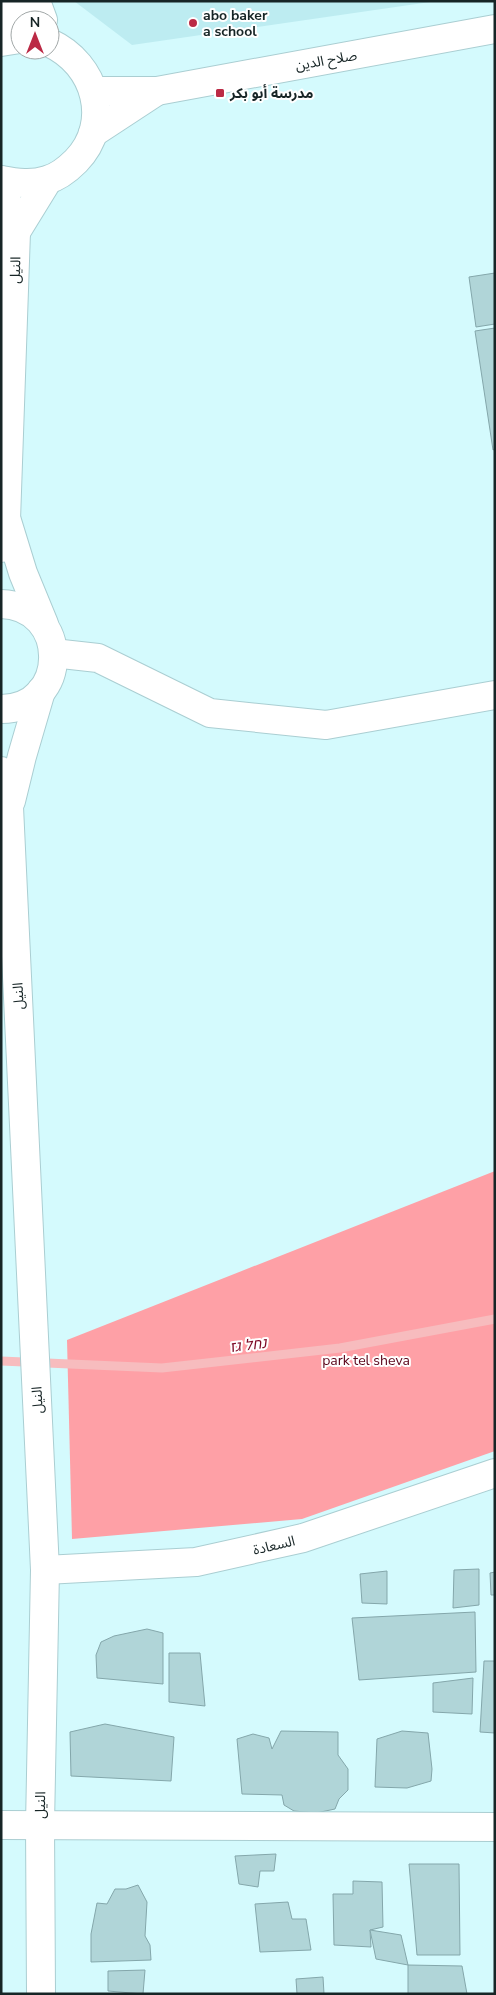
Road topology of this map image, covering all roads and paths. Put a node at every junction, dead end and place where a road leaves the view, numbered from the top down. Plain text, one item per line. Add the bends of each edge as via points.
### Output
1 (495, 29) edge
2 (60, 45) edge
3 (94, 91) junction
4 (156, 91) junction
5 (93, 134) junction
6 (1, 180) edge
7 (48, 180) junction
8 (16, 232) junction
9 (6, 520) junction
10 (1, 548) edge
11 (1, 604) edge
12 (50, 640) junction
13 (41, 691) junction
14 (495, 695) edge
15 (1, 709) edge
16 (1, 771) edge
17 (10, 807) junction
18 (495, 1473) edge
19 (45, 1570) junction
20 (1, 1825) edge
21 (40, 1825) junction
22 (495, 1826) edge
23 (41, 1994) edge

1 - 4 street, صلاح الدين
2 - 3 street via 85,71
3 - 4 street, صلاح الدين
3 - 5 street via 97,112
4 - 5 street, صلاح الدين
5 - 7 street via 83,154
6 - 7 street via 25,184
6 - 8 street, النيل
7 - 8 street, النيل
8 - 9 street, النيل
9 - 10 street, النيل
9 - 12 street
11 - 12 street via 20,608 35,616
12 - 13 street via 54,660 50,677
12 - 14 street via 98,658 210,714 326,725
13 - 15 street via 27,703
13 - 17 street
16 - 17 street
17 - 19 street, النيل
18 - 19 street, السعادة via 303,1538 196,1562
19 - 21 street, النيل
20 - 21 street
21 - 22 street
21 - 23 street, النيل

